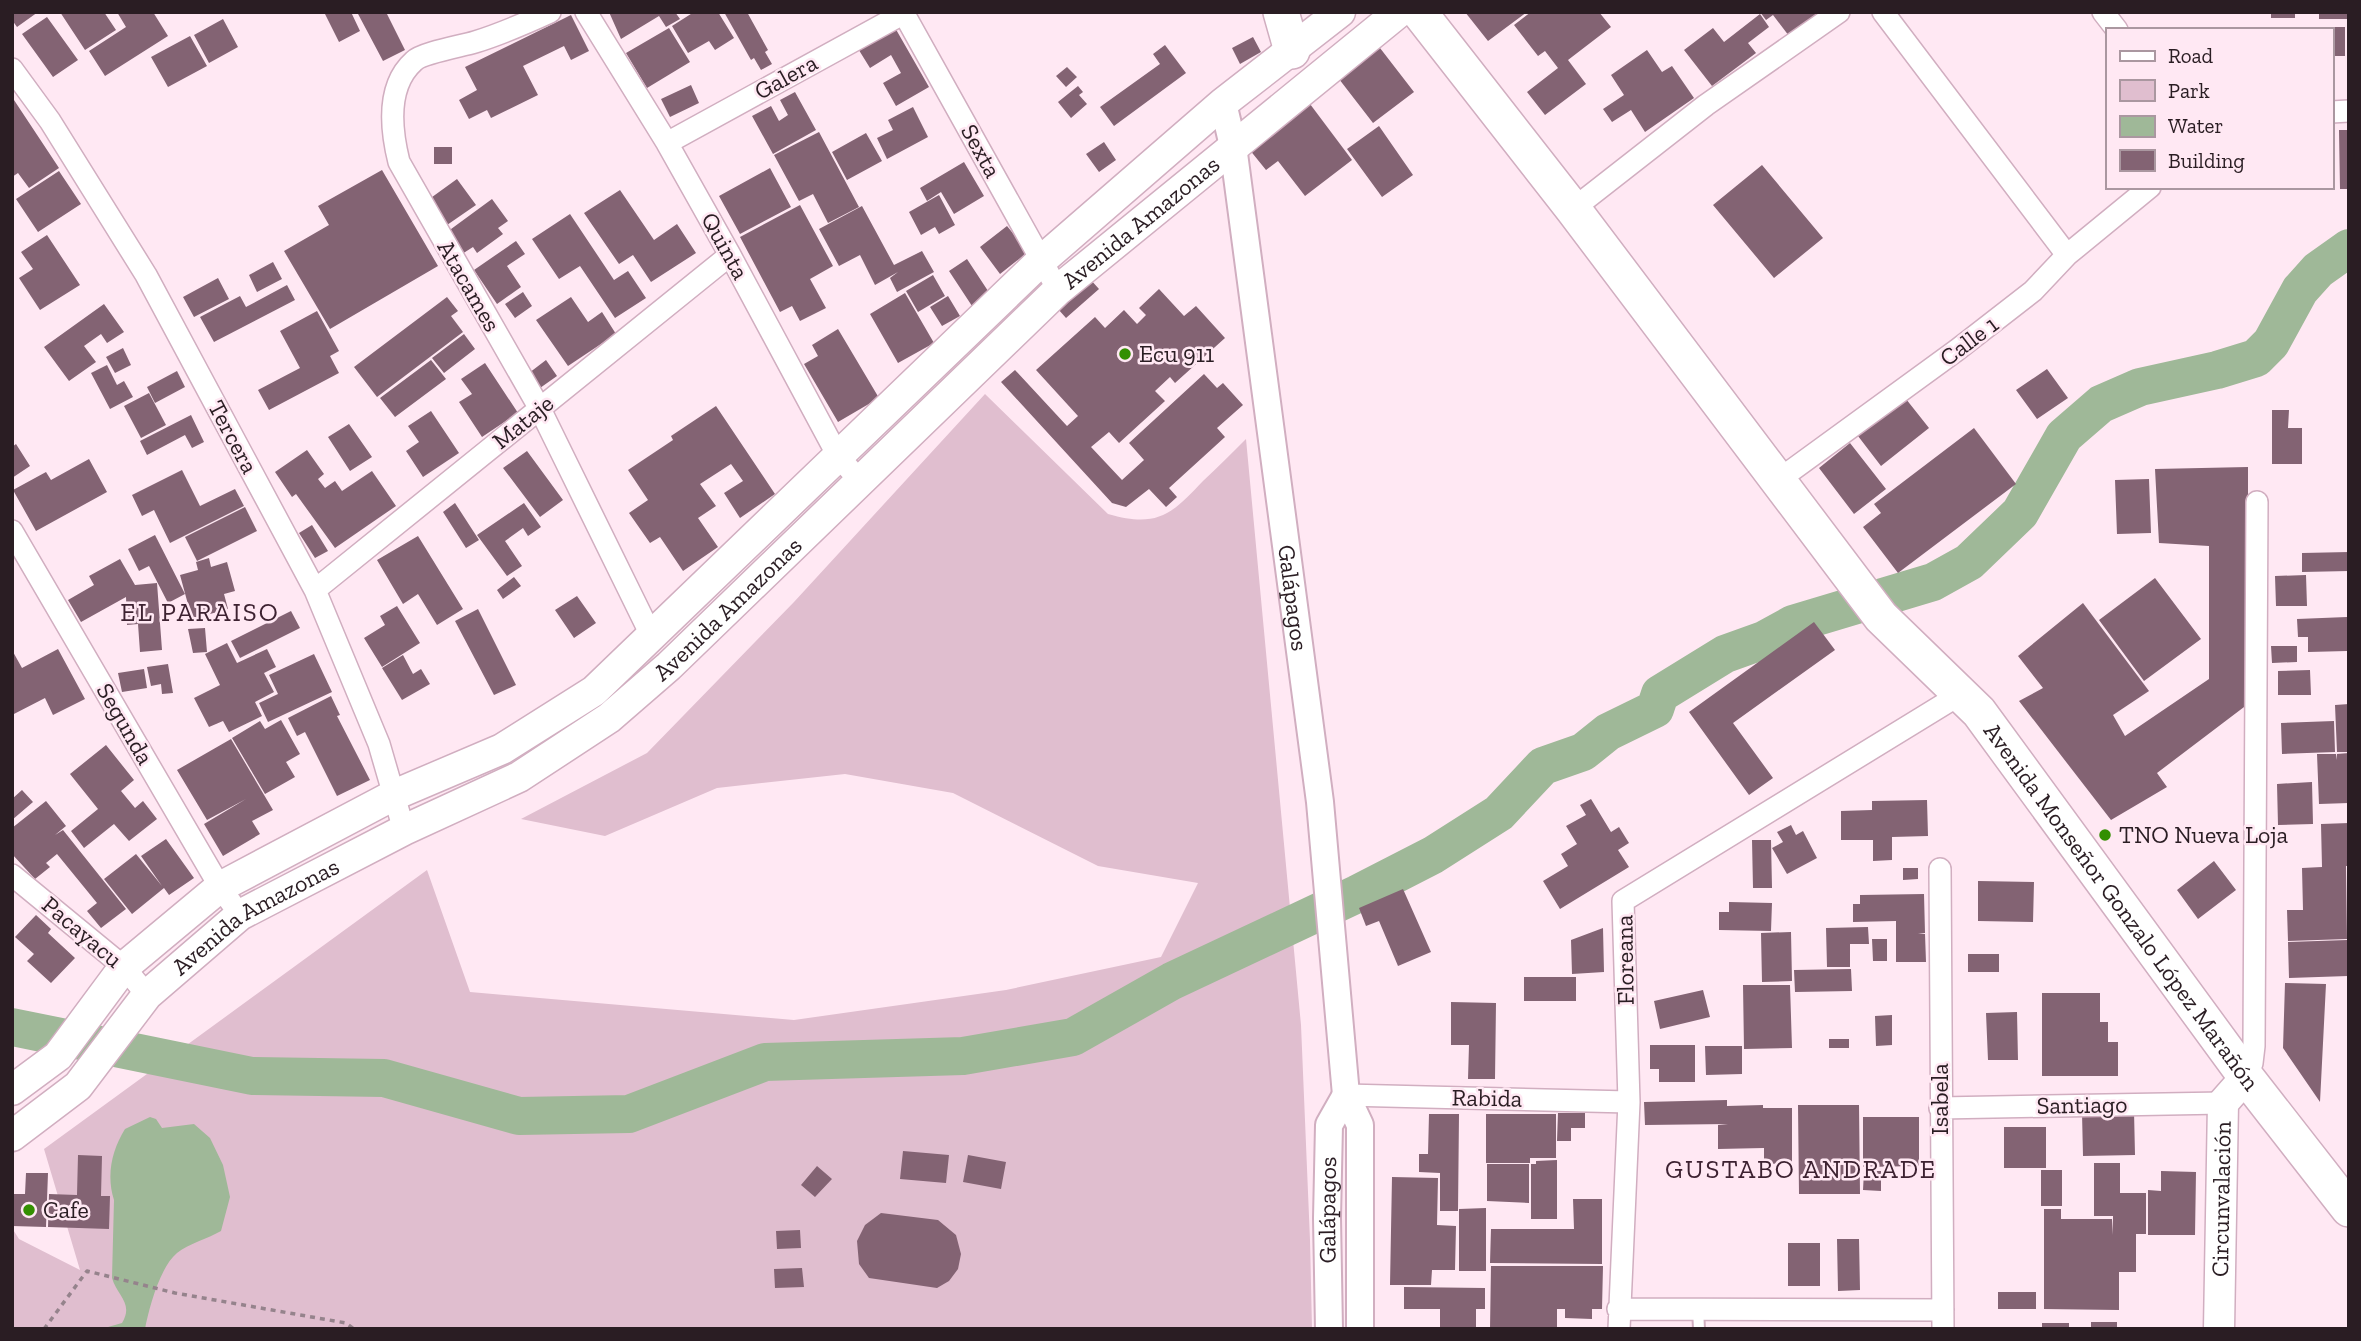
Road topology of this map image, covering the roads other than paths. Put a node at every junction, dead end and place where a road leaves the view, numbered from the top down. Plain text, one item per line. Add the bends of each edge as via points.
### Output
1 (550, 12) edge
2 (586, 12) edge
3 (1281, 12) edge
4 (1340, 12) edge
5 (1399, 12) edge
6 (1419, 12) edge
7 (1839, 12) edge
8 (1883, 12) edge
9 (2103, 12) edge
10 (904, 13) edge
11 (2115, 28) edge
12 (1292, 51) junction
13 (12, 69) edge
14 (1223, 103) junction
15 (667, 143) junction
16 (1233, 146) junction
17 (2148, 189) edge
18 (1573, 209) junction
19 (730, 255) junction
20 (2067, 255) junction
21 (1042, 260) junction
22 (1058, 290) junction
23 (540, 409) junction
24 (838, 456) junction
25 (860, 481) junction
26 (1777, 481) junction
27 (2257, 502) dead end
28 (12, 531) edge
29 (315, 590) junction
30 (652, 637) junction
31 (1959, 695) junction
32 (394, 795) junction
33 (404, 830) junction
34 (1940, 869) dead end
35 (12, 874) edge
36 (220, 887) junction
37 (240, 915) junction
38 (116, 977) junction
39 (140, 1004) junction
40 (2246, 1077) junction
41 (12, 1090) edge
42 (1346, 1095) junction
43 (1629, 1102) junction
44 (2223, 1103) junction
45 (1940, 1108) junction
46 (12, 1136) edge
47 (2348, 1207) edge
48 (1618, 1319) edge
49 (1698, 1319) edge
50 (1943, 1320) edge
51 (1328, 1329) edge
52 (1360, 1329) edge
53 (2219, 1329) edge

1 - 23 street, Atacames via 478,41 415,59 399,80 392,135 399,162
2 - 15 street, Quinta
3 - 12 highway
4 - 12 main road, Avenida Amazonas
5 - 16 main road, Avenida Amazonas
6 - 18 highway, Avenida Monseñor Gonzalo López Marañón
7 - 18 street via 1706,105
8 - 20 street
9 - 11 street
10 - 15 street, Galera
10 - 21 street, Sexta
12 - 14 main road, Avenida Amazonas
13 - 29 street, Tercera via 146,275
14 - 16 street, Galápagos
14 - 21 main road, Avenida Amazonas
15 - 19 street, Quinta
16 - 22 main road, Avenida Amazonas
16 - 42 street, Galápagos via 1320,811
17 - 20 street, Calle 1
18 - 26 highway, Avenida Monseñor Gonzalo López Marañón
19 - 23 street, Mataje
19 - 24 street, Quinta
20 - 26 street, Calle 1 via 2033,291 1957,351
21 - 22 street, Sexta
21 - 24 main road, Avenida Amazonas
22 - 25 main road, Avenida Amazonas
23 - 29 street, Mataje
23 - 30 street, Atacames
24 - 25 street, Quinta
24 - 30 main road, Avenida Amazonas
25 - 33 main road, Avenida Amazonas via 609,718 519,777
26 - 31 highway, Avenida Monseñor Gonzalo López Marañón via 1881,617
27 - 40 street via 2254,1046
28 - 36 street, Segunda
29 - 32 street, Tercera via 379,744
30 - 32 main road, Avenida Amazonas via 594,691 502,749
31 - 40 highway, Avenida Monseñor Gonzalo López Marañón via 1979,712
31 - 43 street, Floreana via 1623,901
32 - 33 street, Tercera
32 - 36 main road, Avenida Amazonas
33 - 37 main road, Avenida Amazonas
34 - 45 street, Isabela
35 - 38 street, Pacayacu
36 - 37 street, Segunda
36 - 38 main road, Avenida Amazonas
37 - 39 main road, Avenida Amazonas
38 - 39 street, Pacayacu
38 - 41 main road, Avenida Amazonas via 58,1056
39 - 46 main road, Avenida Amazonas via 78,1086
40 - 44 main road, Circunvalación
40 - 47 highway, Avenida Monseñor Gonzalo López Marañón
42 - 43 street, Rabida
42 - 51 street, Galápagos via 1329,1125
42 - 52 street, Galápagos via 1360,1125
43 - 48 street, Floreana
44 - 45 street, Santiago
44 - 53 main road, Circunvalación
45 - 50 street, Isabela
48 - 49 street
49 - 50 street

